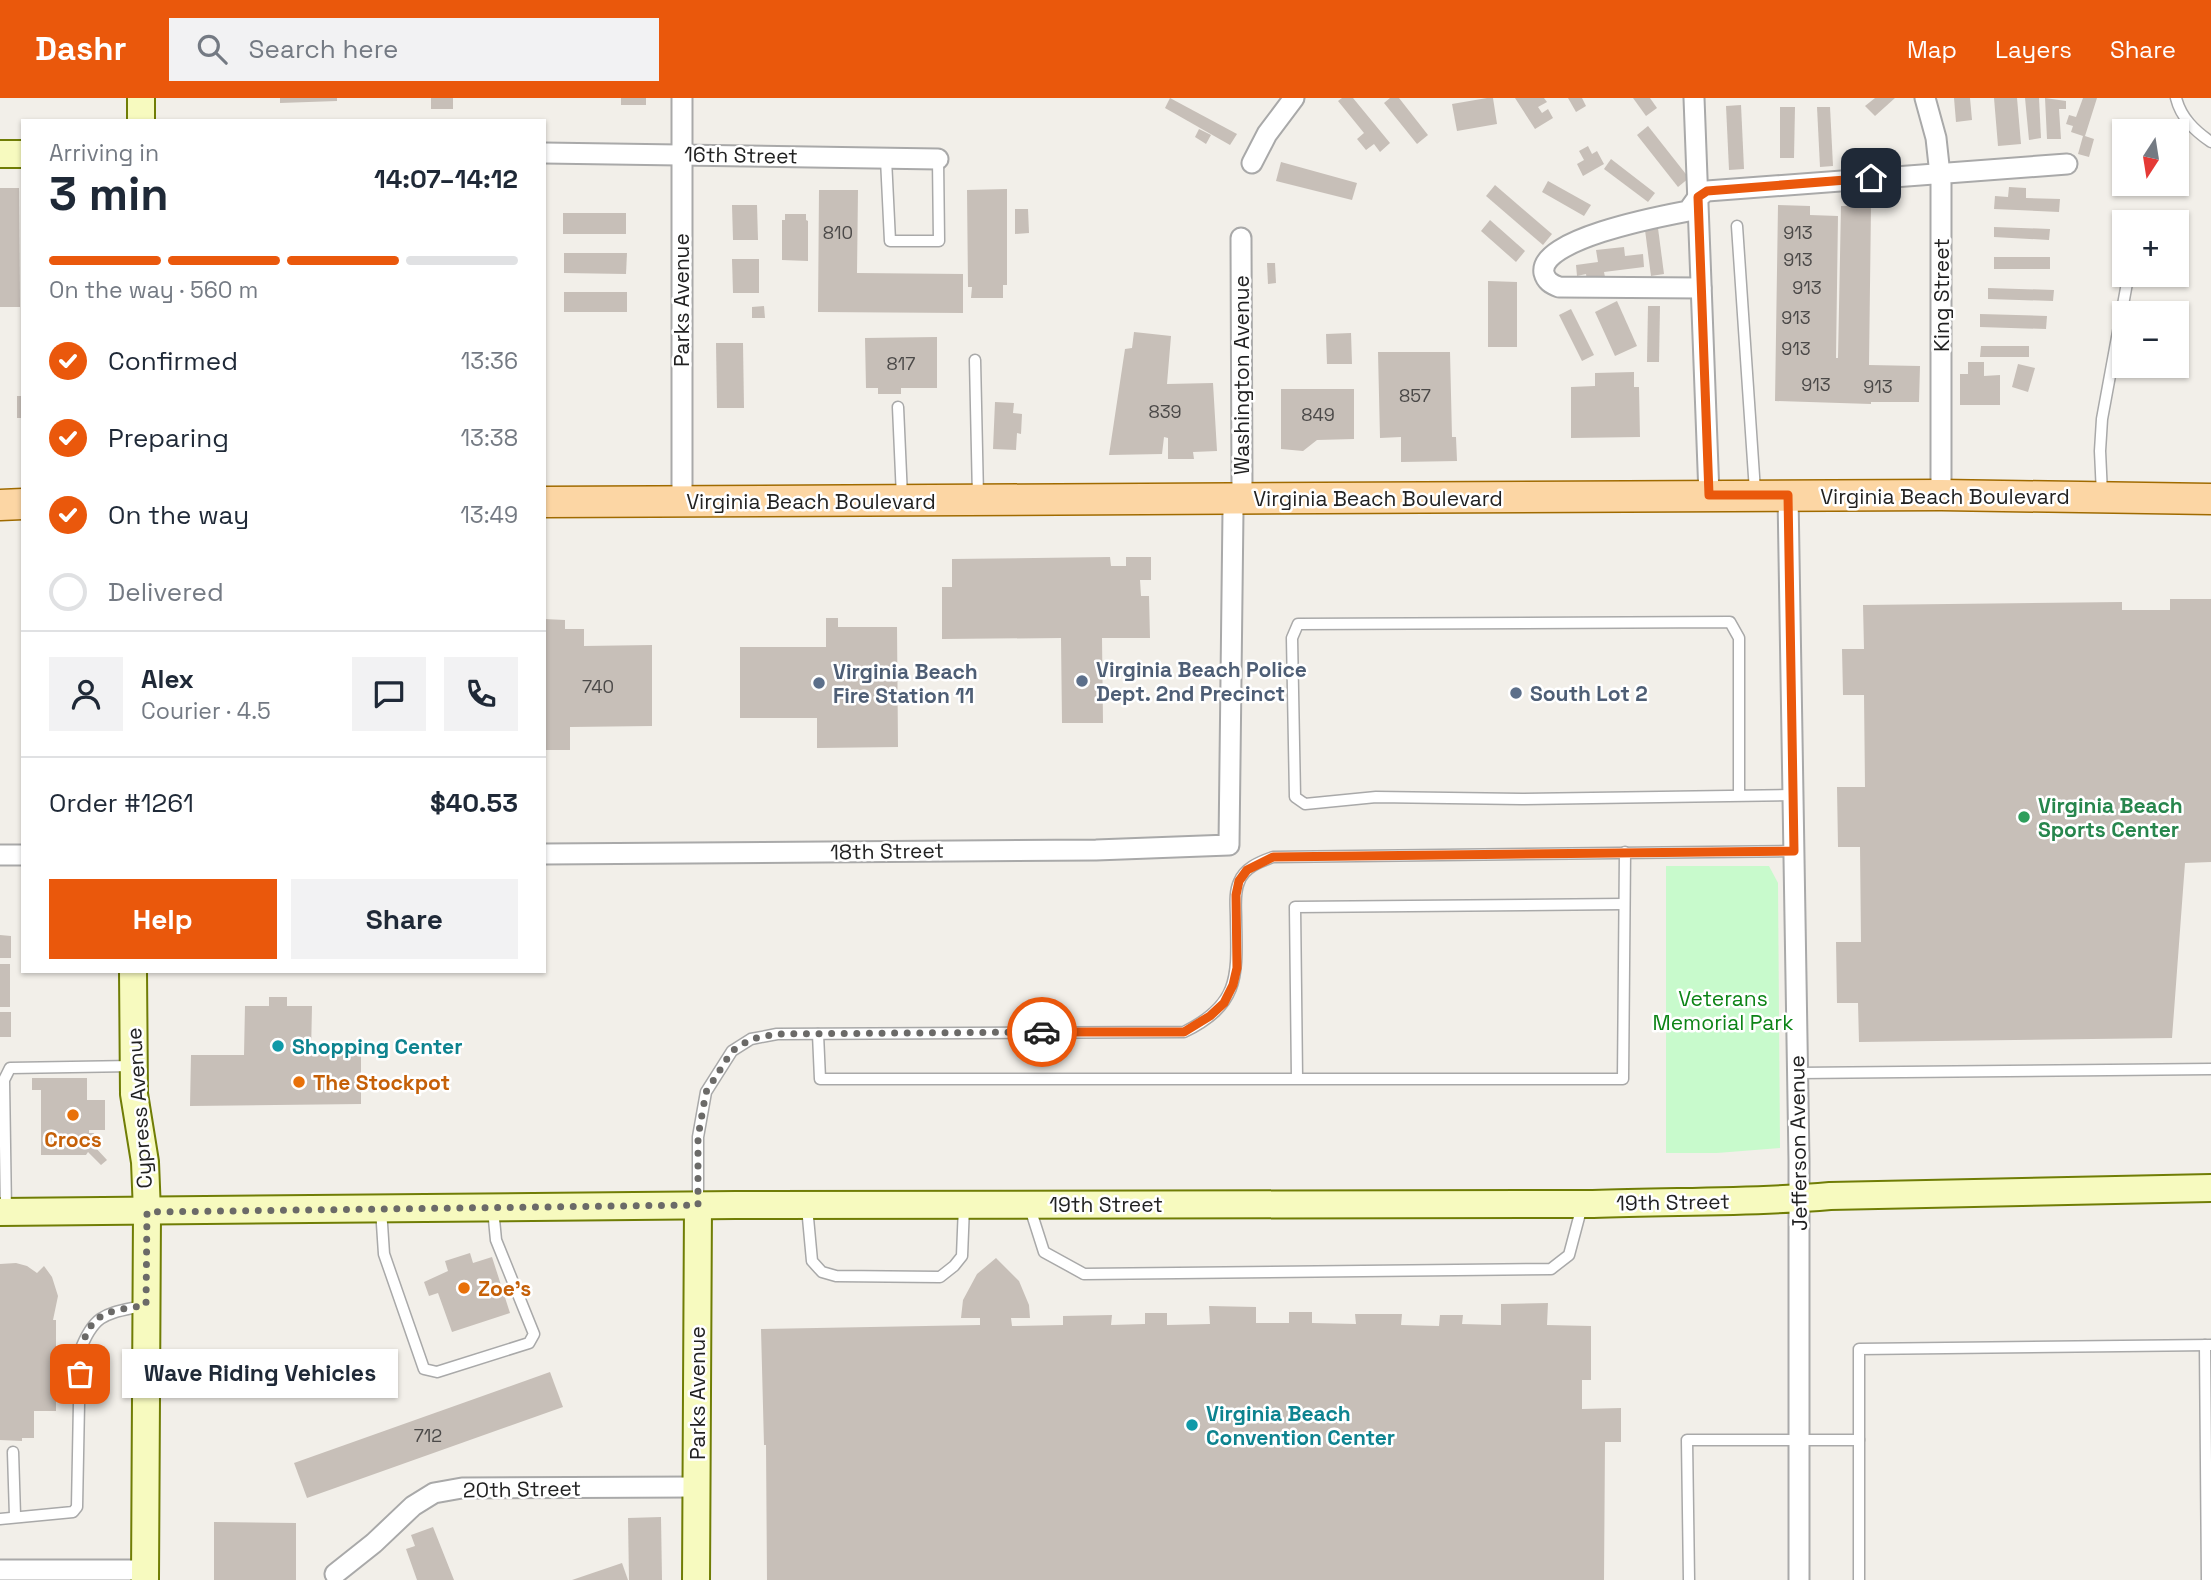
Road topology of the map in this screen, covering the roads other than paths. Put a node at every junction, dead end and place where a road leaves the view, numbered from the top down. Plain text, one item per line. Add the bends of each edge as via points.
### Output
1 (141, 98) edge
2 (682, 98) edge
3 (1294, 98) edge
4 (1693, 98) edge
5 (1924, 98) edge
6 (2176, 98) edge
7 (141, 119) edge
8 (2211, 142) edge
9 (546, 153) edge
10 (682, 153) junction
11 (0, 154) edge
12 (21, 154) edge
13 (886, 159) junction
14 (938, 159) joint
15 (1252, 163) dead end
16 (2067, 164) dead end
17 (1940, 172) junction
18 (1698, 197) junction
19 (1737, 226) dead end
20 (1241, 238) dead end
21 (2126, 287) edge
22 (1701, 288) junction
23 (975, 360) dead end
24 (898, 407) dead end
25 (1709, 495) junction
26 (1756, 495) junction
27 (1788, 495) junction
28 (1941, 495) junction
29 (2102, 497) junction
30 (1239, 498) junction
31 (2211, 499) edge
32 (682, 501) junction
33 (902, 501) junction
34 (979, 501) junction
35 (546, 502) edge
36 (0, 505) edge
37 (21, 505) edge
38 (1793, 795) junction
39 (1739, 796) junction
40 (1229, 845) joint
41 (1794, 851) junction
42 (1625, 852) junction
43 (546, 854) edge
44 (0, 855) edge
45 (21, 855) edge
46 (1624, 904) junction
47 (133, 973) edge
48 (818, 1034) junction
49 (133, 1066) junction
50 (2211, 1069) edge
51 (1798, 1073) junction
52 (1297, 1078) junction
53 (2211, 1188) edge
54 (1800, 1199) junction
55 (1583, 1204) junction
56 (698, 1205) junction
57 (965, 1205) junction
58 (1029, 1205) junction
59 (807, 1206) junction
60 (493, 1208) junction
61 (381, 1209) junction
62 (3, 1212) edge
63 (147, 1212) junction
64 (146, 1305) junction
65 (2208, 1345) edge
66 (1859, 1440) junction
67 (1799, 1441) junction
68 (13, 1452) dead end
69 (696, 1487) junction
70 (15, 1516) junction
71 (0, 1519) edge
72 (0, 1570) edge
73 (335, 1574) dead end
74 (145, 1575) edge
75 (696, 1580) edge
76 (1689, 1580) edge
77 (1799, 1580) edge
78 (1859, 1580) edge
79 (2207, 1580) edge

1 - 7 street
2 - 10 street, Parks Avenue
3 - 15 street
4 - 18 street
5 - 17 street, King Street
6 - 8 lane via 2185,120
9 - 10 street, 16th Street
10 - 13 street, 16th Street
10 - 32 street, Parks Avenue
11 - 12 street
13 - 14 street, 16th Street
13 - 14 lane via 890,241 939,241
16 - 17 street
17 - 18 street via 1707,191
17 - 28 street, King Street
18 - 22 street
18 - 22 street via 1688,211 1611,227 1549,255 1544,265 1545,277 1559,287
19 - 26 lane
20 - 30 street, Washington Avenue
21 - 29 lane via 2102,419
22 - 25 street
23 - 34 lane
24 - 33 lane
25 - 26 main road, Virginia Beach Boulevard
25 - 30 main road, Virginia Beach Boulevard
26 - 27 main road, Virginia Beach Boulevard
27 - 28 main road, Virginia Beach Boulevard
27 - 38 street, Jefferson Avenue
28 - 29 main road, Virginia Beach Boulevard
29 - 31 main road, Virginia Beach Boulevard
30 - 34 main road, Virginia Beach Boulevard
30 - 40 street, Washington Avenue via 1233,511
32 - 33 main road, Virginia Beach Boulevard
32 - 35 main road, Virginia Beach Boulevard
33 - 34 main road, Virginia Beach Boulevard
36 - 37 main road
38 - 39 lane
38 - 41 street, Jefferson Avenue
39 - 39 lane via 1376,797 1306,804 1295,797 1292,638 1298,624 1730,622 1739,638
40 - 43 street, 18th Street
41 - 42 lane
41 - 51 street, Jefferson Avenue
42 - 46 lane
42 - 48 lane via 1331,855 1273,857 1260,862 1239,881 1233,985 1224,1003 1184,1032
44 - 45 street
46 - 52 lane via 1295,907
46 - 52 lane via 1623,1079
47 - 49 street, Cypress Avenue
48 - 52 lane via 820,1079
48 - 56 lane via 751,1039 732,1051 706,1092 698,1137
49 - 62 lane via 10,1068 4,1080
49 - 63 street, Cypress Avenue
50 - 51 lane
51 - 54 street, Jefferson Avenue
53 - 54 street, 19th Street
54 - 55 street, 19th Street
54 - 67 street, Jefferson Avenue
55 - 58 street, 19th Street
55 - 58 lane via 1569,1255 1550,1269 1084,1275 1044,1252
56 - 59 street, 19th Street
56 - 60 street, 19th Street
56 - 69 street, Parks Avenue
57 - 58 street, 19th Street
57 - 59 street, 19th Street
57 - 59 lane via 962,1256 940,1277 822,1272 812,1261
60 - 61 street, 19th Street
60 - 61 lane via 496,1240 534,1334 529,1343 437,1372 424,1368 384,1254
61 - 63 street, 19th Street
62 - 63 street, 19th Street
63 - 64 street, Cypress Avenue
64 - 70 lane via 102,1315 88,1331 80,1351 77,1507 73,1512
64 - 74 street, Cypress Avenue
65 - 66 lane via 1859,1349
65 - 79 lane
66 - 67 lane
66 - 78 lane
67 - 76 lane via 1687,1440
67 - 77 street, Jefferson Avenue
68 - 70 lane
69 - 73 street, 20th Street via 462,1488 434,1493
69 - 75 street, Parks Avenue
70 - 71 lane
72 - 74 street

